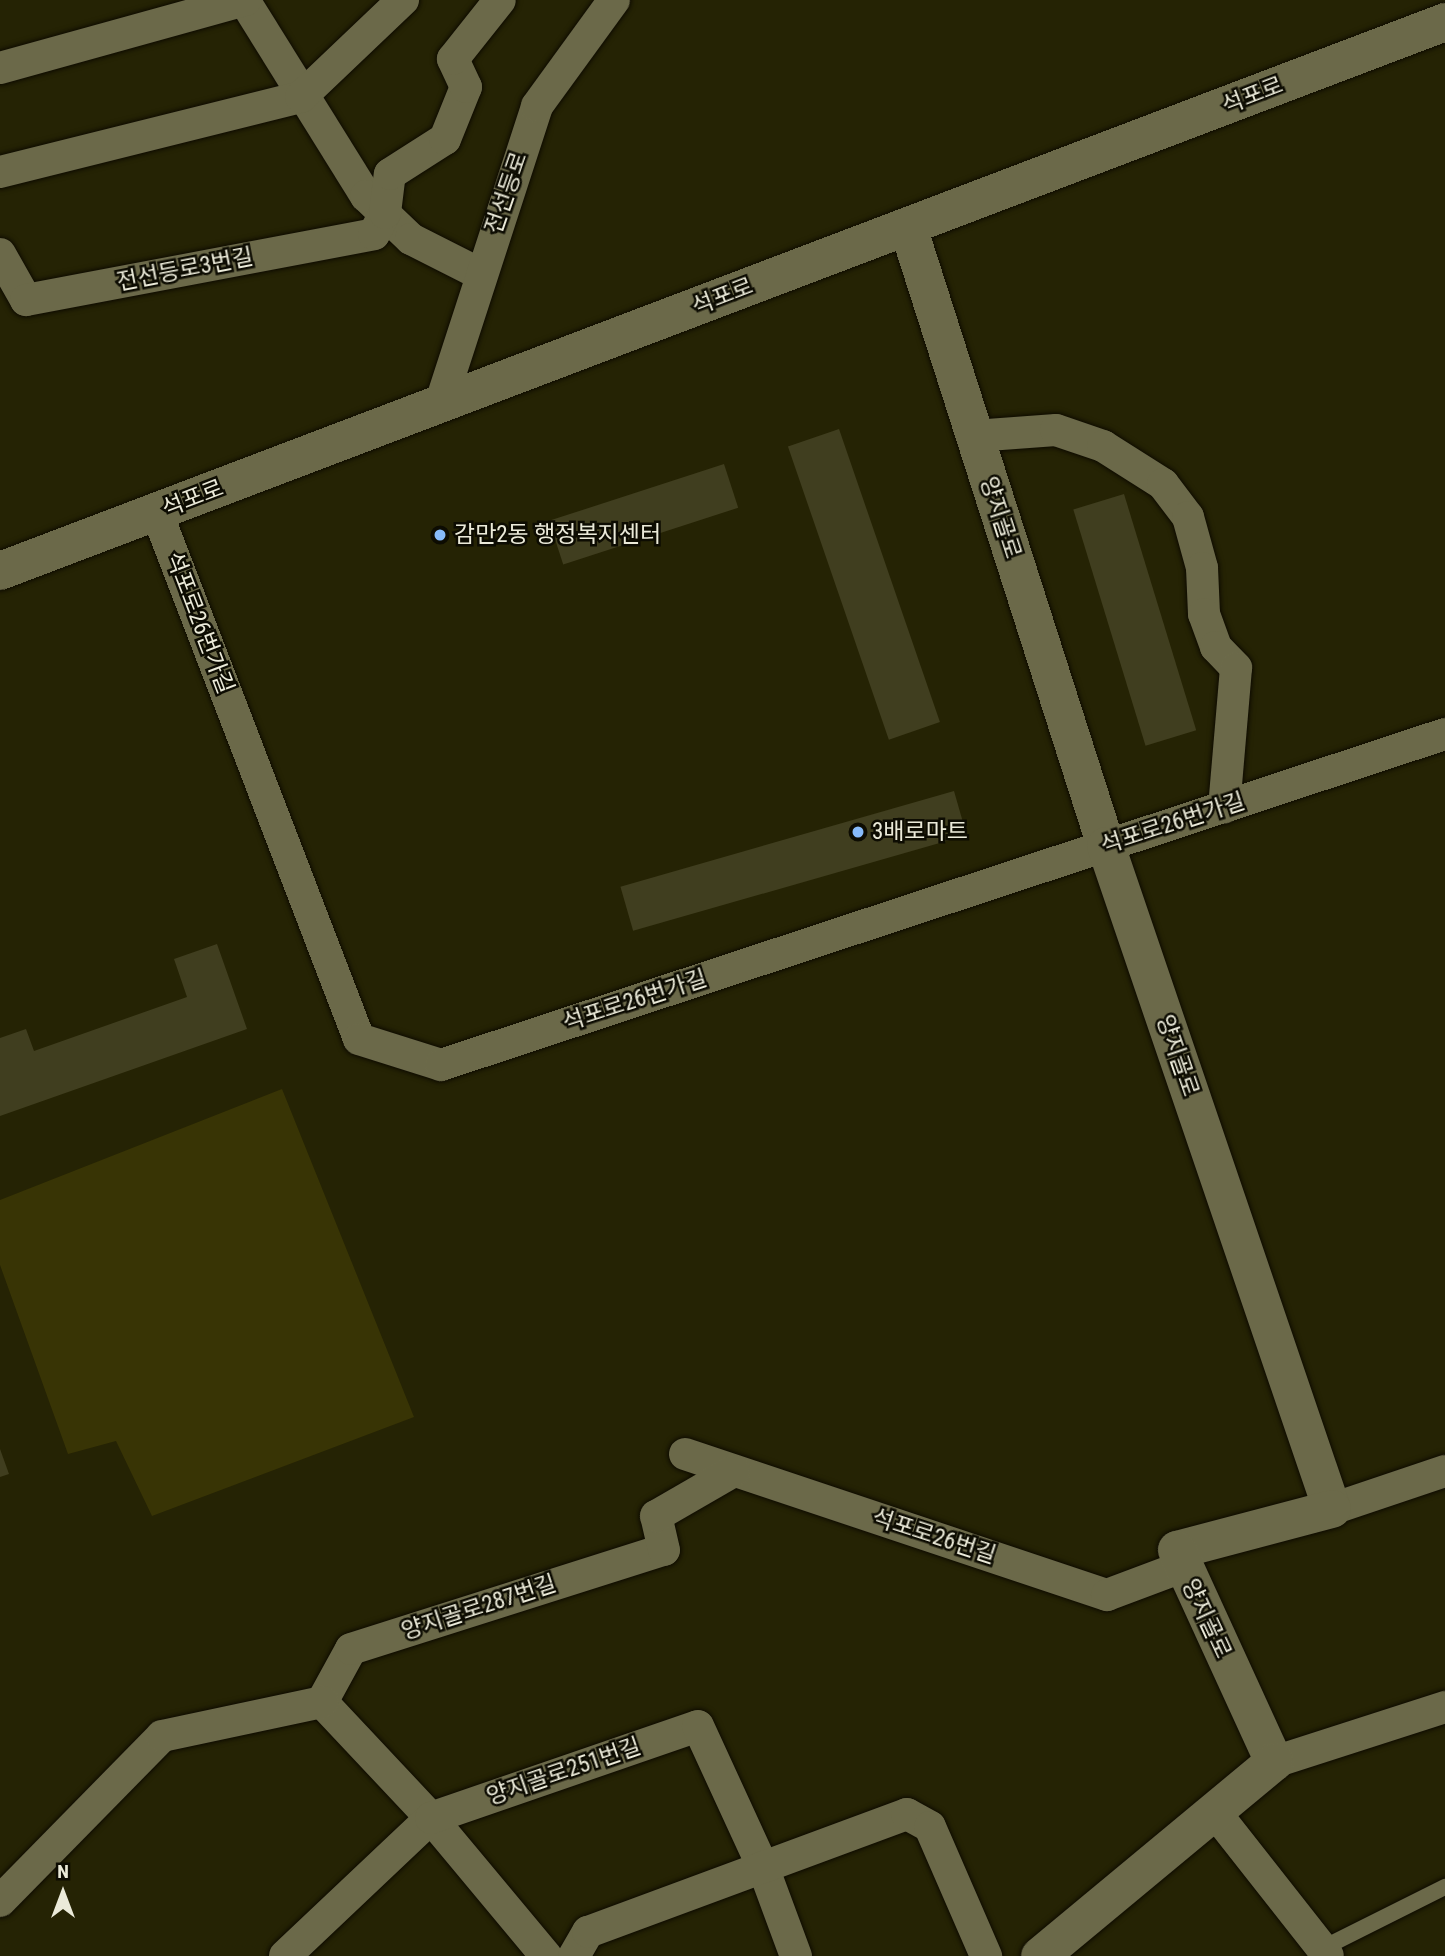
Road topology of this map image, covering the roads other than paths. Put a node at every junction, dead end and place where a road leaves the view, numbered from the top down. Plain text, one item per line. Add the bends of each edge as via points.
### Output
1 (245, 0) edge
2 (403, 0) edge
3 (500, 0) edge
4 (614, 0) edge
5 (1445, 22) edge
6 (0, 68) edge
7 (301, 97) junction
8 (0, 172) edge
9 (385, 213) junction
10 (908, 227) junction
11 (0, 254) edge
12 (480, 274) junction
13 (440, 405) junction
14 (974, 436) junction
15 (157, 513) junction
16 (0, 570) edge
17 (1445, 734) edge
18 (1224, 807) junction
19 (1106, 846) junction
20 (685, 1454) dead end
21 (734, 1471) junction
22 (1445, 1471) edge
23 (1332, 1509) junction
24 (1182, 1567) junction
25 (322, 1702) junction
26 (1445, 1707) edge
27 (1274, 1762) junction
28 (1214, 1811) junction
29 (431, 1818) junction
30 (763, 1867) junction
31 (1445, 1886) edge
32 (0, 1901) edge
33 (1320, 1953) edge
34 (285, 1956) edge
35 (546, 1956) edge
36 (574, 1956) edge
37 (796, 1956) edge
38 (986, 1956) edge
39 (1040, 1956) edge

1 - 6 street
1 - 7 street
2 - 7 street
3 - 9 street via 453,59 466,87 445,139 390,174
4 - 12 street, 전선등로 via 537,106
5 - 10 street, 석포로
7 - 8 street
7 - 9 street via 366,196
9 - 11 street, 전선등로3번길 via 374,234 26,300
9 - 12 street via 411,239
10 - 13 street, 석포로
10 - 14 street, 양지골로
12 - 13 street, 전선등로
13 - 15 street, 석포로
14 - 18 street via 1056,430 1103,446 1163,484 1188,517 1202,568 1204,614 1216,647 1236,668
14 - 19 street, 양지골로
15 - 16 street, 석포로
15 - 19 street, 석포로26번가길 via 359,1039 441,1065
17 - 18 street, 석포로26번가길
18 - 19 street, 석포로26번가길
19 - 23 street, 양지골로
20 - 21 street, 석포로26번길
21 - 24 street, 석포로26번길 via 1107,1595
21 - 25 street, 양지골로287번길 via 656,1516 664,1550 351,1649
22 - 23 street
23 - 24 street, 양지골로 via 1177,1550
24 - 27 street, 양지골로
25 - 29 street
25 - 32 street via 162,1736
26 - 27 street
27 - 28 street
28 - 33 street
28 - 39 street
29 - 30 street, 양지골로251번길 via 698,1726
29 - 34 street, 양지골로251번길
29 - 35 street
30 - 36 street via 588,1932
30 - 37 street
30 - 38 street via 907,1814 930,1827
31 - 33 lane

